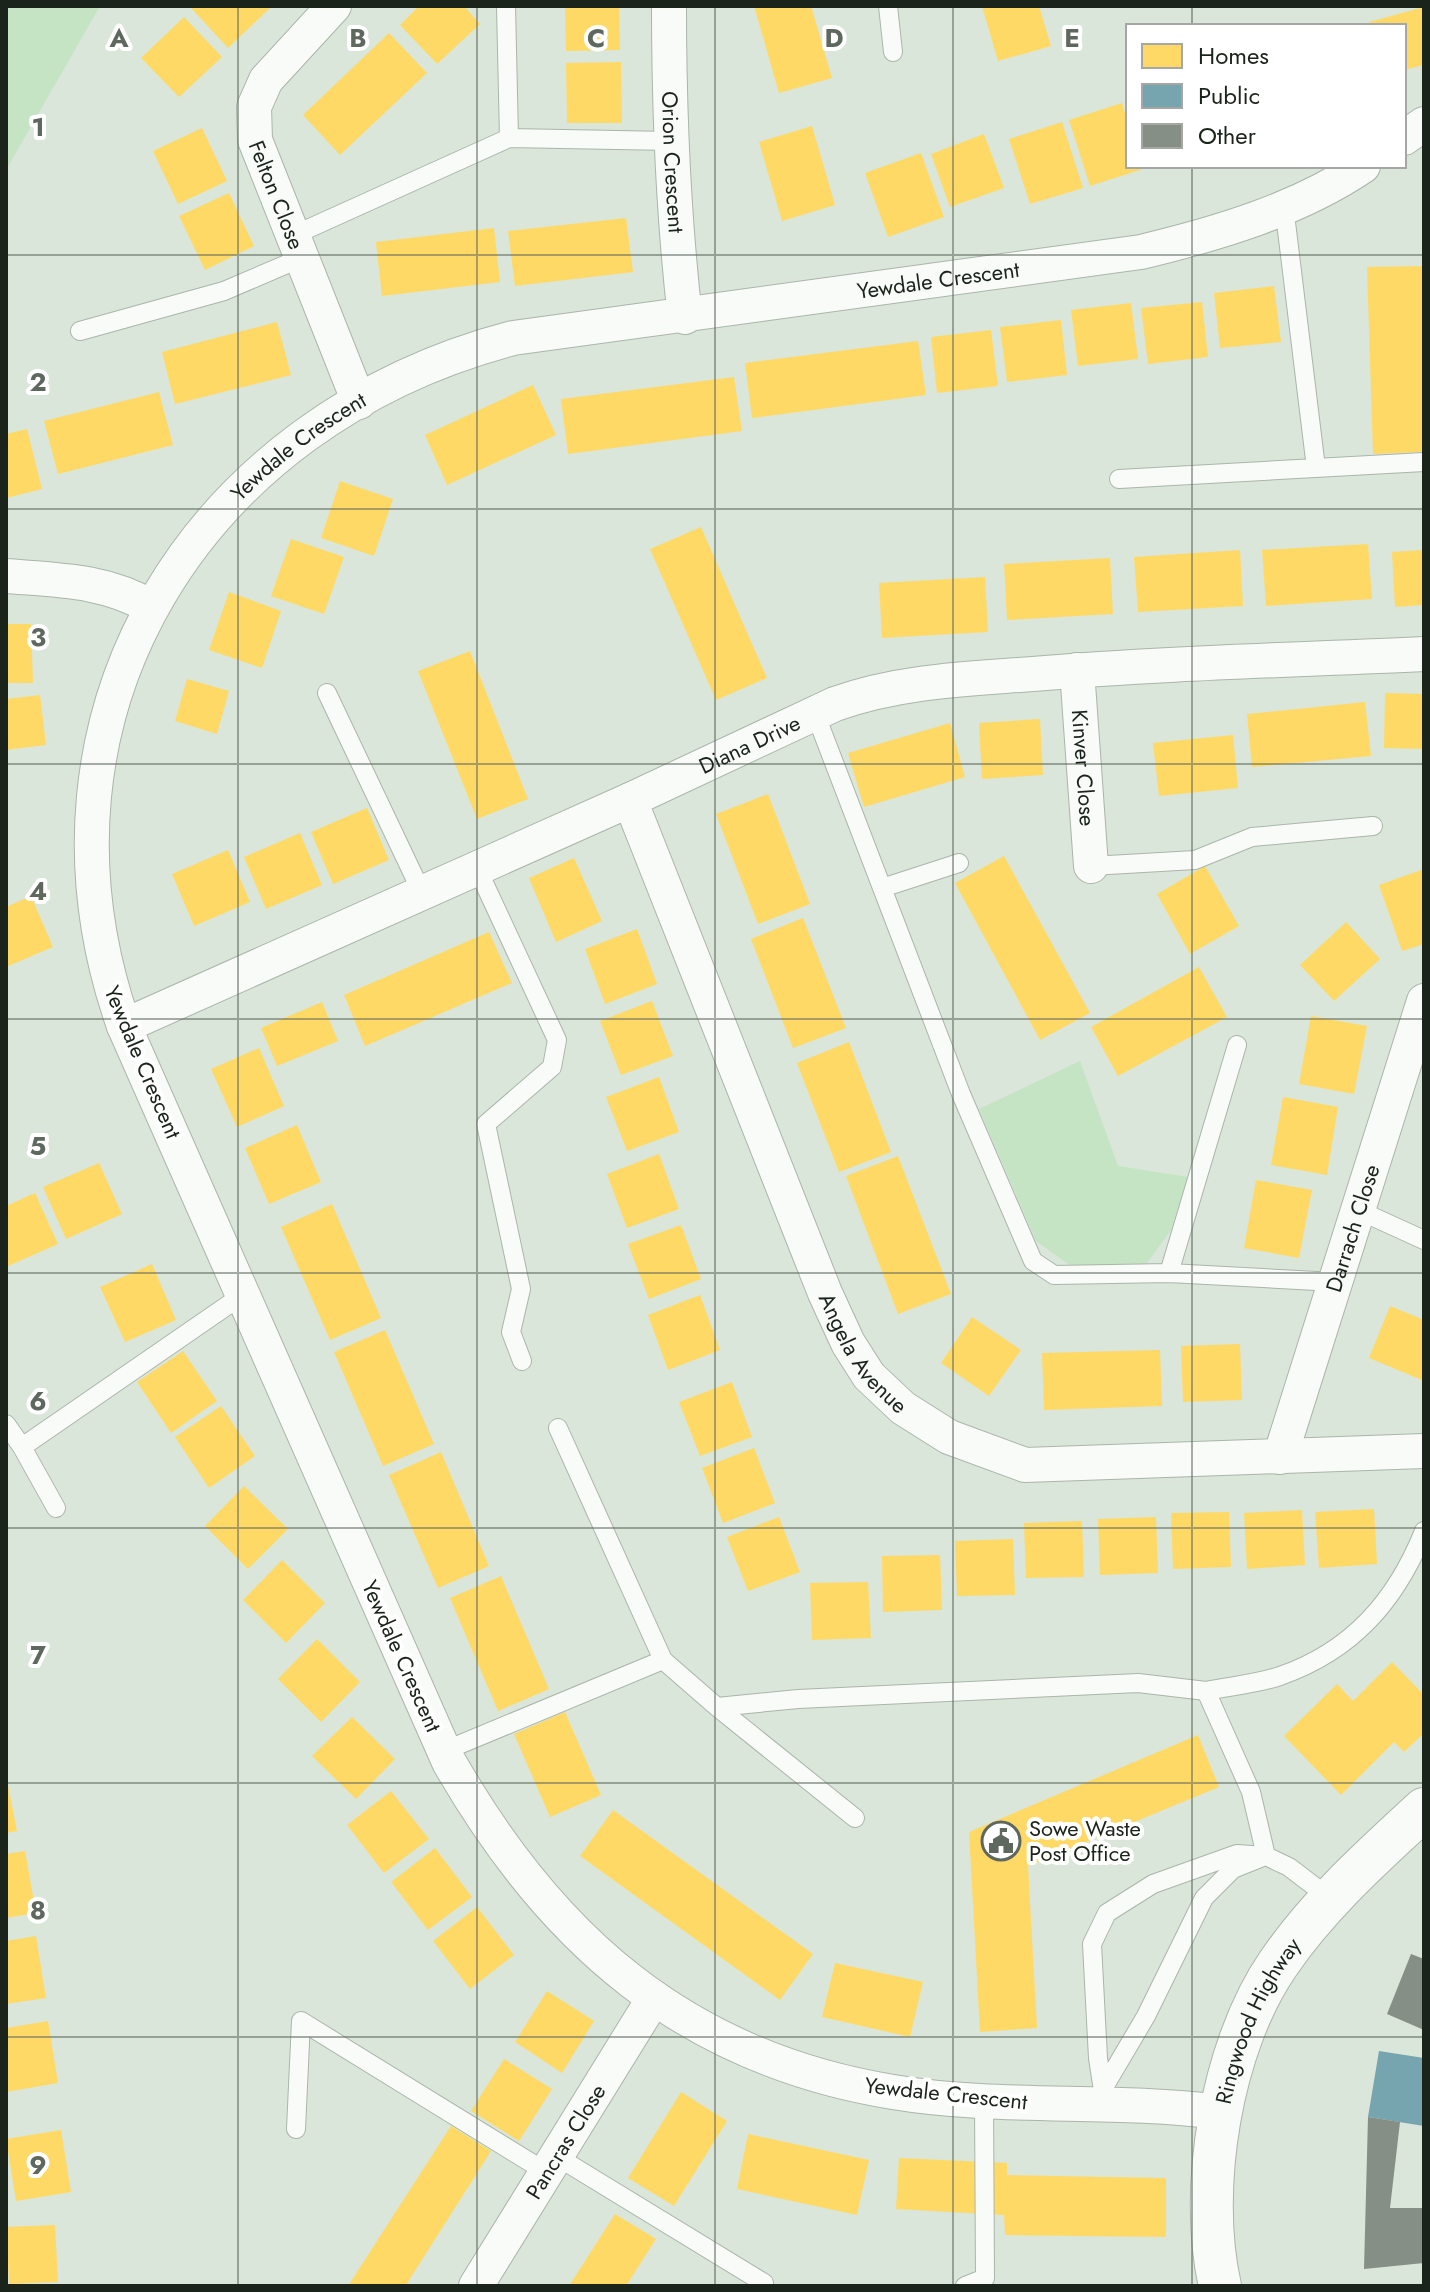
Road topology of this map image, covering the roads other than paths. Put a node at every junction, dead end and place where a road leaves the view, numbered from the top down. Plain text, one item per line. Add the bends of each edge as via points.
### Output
1 (334, 6) edge
2 (506, 6) edge
3 (669, 6) edge
4 (888, 6) edge
5 (893, 52) dead end
6 (1424, 124) edge
7 (1406, 137) edge
8 (509, 138) junction
9 (671, 141) junction
10 (1359, 168) edge
11 (1284, 206) junction
12 (297, 247) junction
13 (685, 317) junction
14 (80, 331) dead end
15 (359, 402) junction
16 (1424, 462) edge
17 (1316, 468) junction
18 (1119, 479) dead end
19 (6, 576) edge
20 (151, 607) junction
21 (1424, 654) edge
22 (1077, 670) junction
23 (327, 693) dead end
24 (815, 713) junction
25 (630, 800) junction
26 (1373, 826) dead end
27 (959, 863) dead end
28 (1091, 866) joint
29 (477, 868) junction
30 (882, 888) junction
31 (422, 893) junction
32 (1424, 1001) edge
33 (124, 1026) junction
34 (1237, 1045) dead end
35 (1358, 1210) junction
36 (1424, 1240) edge
37 (1169, 1273) junction
38 (1335, 1282) junction
39 (244, 1294) junction
40 (522, 1361) dead end
41 (6, 1424) edge
42 (558, 1428) dead end
43 (22, 1447) junction
44 (1424, 1451) edge
45 (1280, 1457) junction
46 (56, 1508) dead end
47 (1424, 1531) edge
48 (663, 1660) junction
49 (1206, 1691) junction
50 (717, 1707) junction
51 (444, 1751) junction
52 (1424, 1809) edge
53 (855, 1818) dead end
54 (1266, 1856) junction
55 (1331, 1899) junction
56 (654, 1998) junction
57 (1104, 2097) junction
58 (984, 2100) junction
59 (1219, 2112) junction
60 (296, 2129) dead end
61 (551, 2164) junction
62 (476, 2286) edge
63 (762, 2286) edge
64 (965, 2286) edge
65 (1220, 2286) edge

1 - 12 street, Felton Close via 266,80 254,107 255,140
2 - 8 lane
3 - 9 street, Orion Crescent
4 - 5 lane
6 - 7 street
8 - 9 lane
8 - 12 lane
9 - 13 street, Orion Crescent
10 - 11 street, Yewdale Crescent
11 - 13 street, Yewdale Crescent via 1198,238 1141,252
11 - 17 lane
12 - 14 lane via 224,291
12 - 15 street, Felton Close
13 - 15 street, Yewdale Crescent via 460,352
15 - 20 street, Yewdale Crescent via 257,474 197,539
16 - 17 lane
17 - 18 lane
19 - 20 street via 88,582
20 - 33 street, Yewdale Crescent via 127,655 103,734 92,804 98,935
21 - 22 street, Diana Drive
22 - 24 street, Diana Drive via 892,686
22 - 28 street, Kinver Close
23 - 31 lane
24 - 25 street, Diana Drive
24 - 30 lane
25 - 29 street, Diana Drive
25 - 45 street, Angela Avenue via 825,1293 869,1376 903,1408 949,1437 1025,1465
26 - 28 lane via 1252,837 1195,860
27 - 30 lane
29 - 31 street, Diana Drive
29 - 40 lane via 557,1040 552,1067 486,1124 521,1289 511,1332
30 - 37 lane via 961,1094 1033,1261 1054,1275
31 - 33 street, Diana Drive
32 - 35 street, Darrach Close
33 - 39 street, Yewdale Crescent
34 - 37 lane
35 - 36 lane
35 - 38 street, Darrach Close
37 - 38 lane
38 - 45 street, Darrach Close
39 - 43 lane
39 - 51 street, Yewdale Crescent
41 - 43 lane
42 - 48 lane
43 - 46 lane
44 - 45 street, Angela Avenue
47 - 49 lane via 1410,1567 1378,1615 1326,1654 1279,1676
48 - 50 lane
48 - 51 lane
49 - 50 lane via 1138,1683
49 - 54 lane via 1251,1792
50 - 53 lane
51 - 56 street, Yewdale Crescent via 503,1850 553,1913
52 - 55 street, Ringwood Highway
54 - 55 lane
54 - 57 lane via 1233,1869 1204,1898
54 - 57 lane via 1237,1854 1153,1884 1107,1913 1092,1944
55 - 59 street, Ringwood Highway via 1270,1978 1239,2048
56 - 58 street, Yewdale Crescent via 750,2051 811,2075 894,2092
56 - 61 street, Pancras Close
57 - 58 street, Yewdale Crescent
57 - 59 street, Yewdale Crescent
58 - 64 lane via 985,2278
59 - 65 street, Ringwood Highway via 1212,2216
60 - 61 lane via 301,2021
61 - 62 street, Pancras Close
61 - 63 lane

